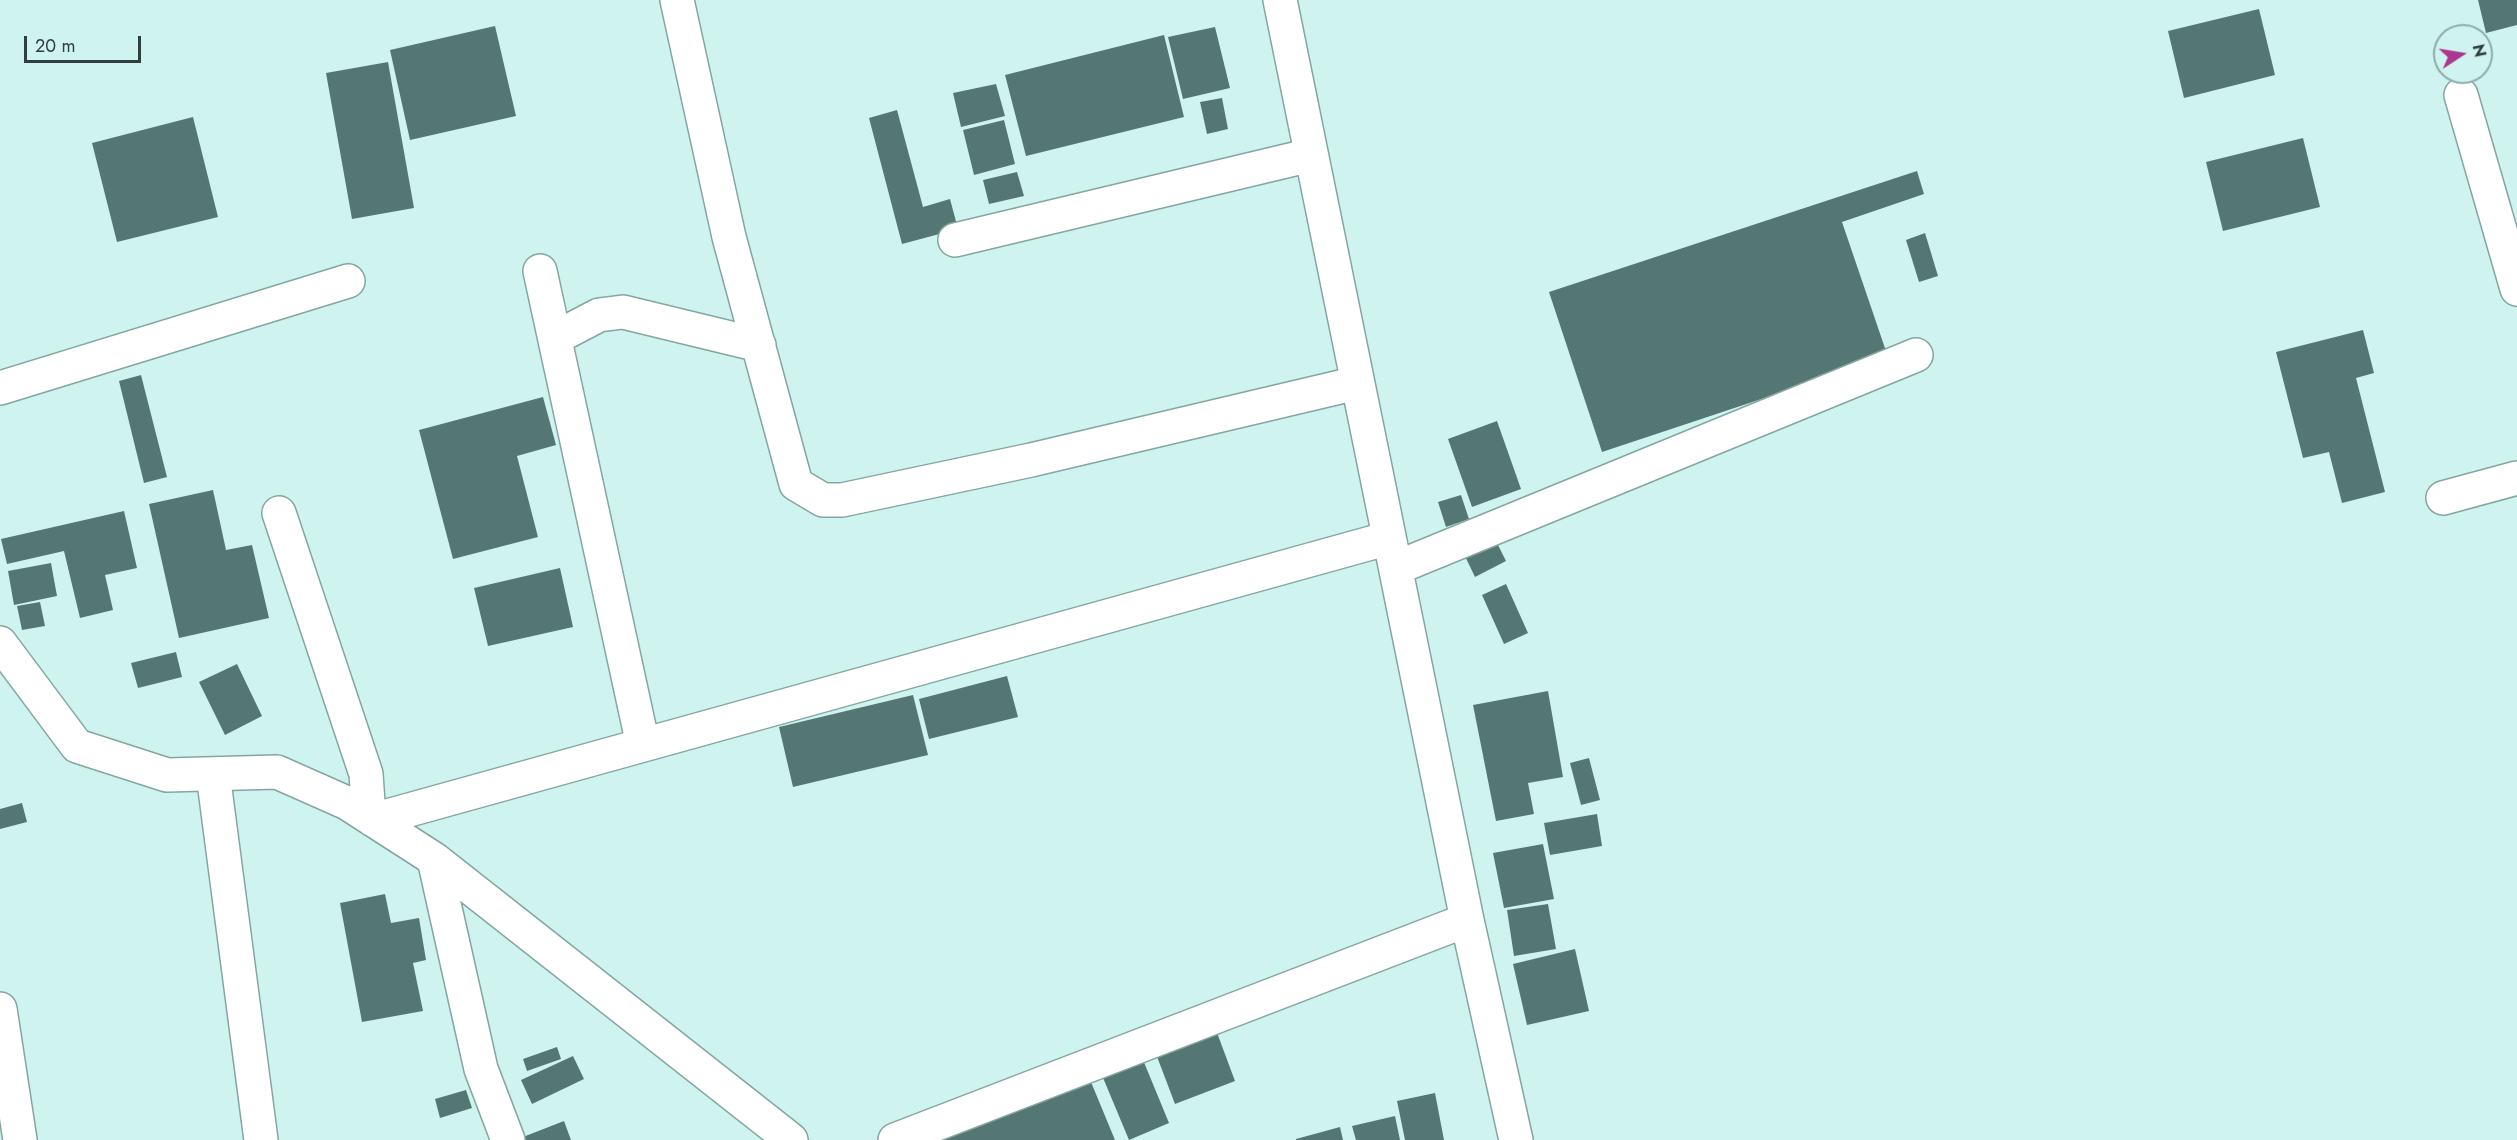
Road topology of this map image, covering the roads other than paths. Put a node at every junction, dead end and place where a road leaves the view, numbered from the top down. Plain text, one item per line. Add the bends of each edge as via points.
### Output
1 (677, 0) edge
2 (1280, 0) edge
3 (2461, 95) dead end
4 (1311, 155) junction
5 (955, 240) dead end
6 (2514, 269) edge
7 (540, 271) dead end
8 (348, 281) dead end
9 (555, 338) junction
10 (759, 345) junction
11 (1916, 355) dead end
12 (1358, 383) junction
13 (0, 388) edge
14 (2517, 478) edge
15 (2443, 498) dead end
16 (279, 513) dead end
17 (1392, 553) junction
18 (0, 643) edge
19 (643, 745) junction
20 (213, 774) junction
21 (371, 818) junction
22 (434, 859) junction
23 (1467, 920) junction
24 (0, 1009) edge
25 (20, 1140) edge
26 (261, 1140) edge
27 (508, 1140) edge
28 (791, 1140) edge
29 (895, 1140) edge
30 (1516, 1140) edge

1 - 10 street via 729,237
2 - 4 street
3 - 6 street
4 - 5 street
4 - 12 street
7 - 9 street
8 - 13 street
9 - 10 street via 599,315 623,312
9 - 19 street
10 - 12 street via 796,484 823,500 842,500 1031,460
11 - 17 street
12 - 17 street
14 - 15 street
16 - 21 street via 366,774
17 - 19 street
17 - 23 street
18 - 20 street via 77,746 167,775
19 - 21 street
20 - 21 street via 277,772
20 - 26 street
21 - 22 street
22 - 27 street via 481,1069
22 - 28 street
23 - 29 street
23 - 30 street
24 - 25 street

